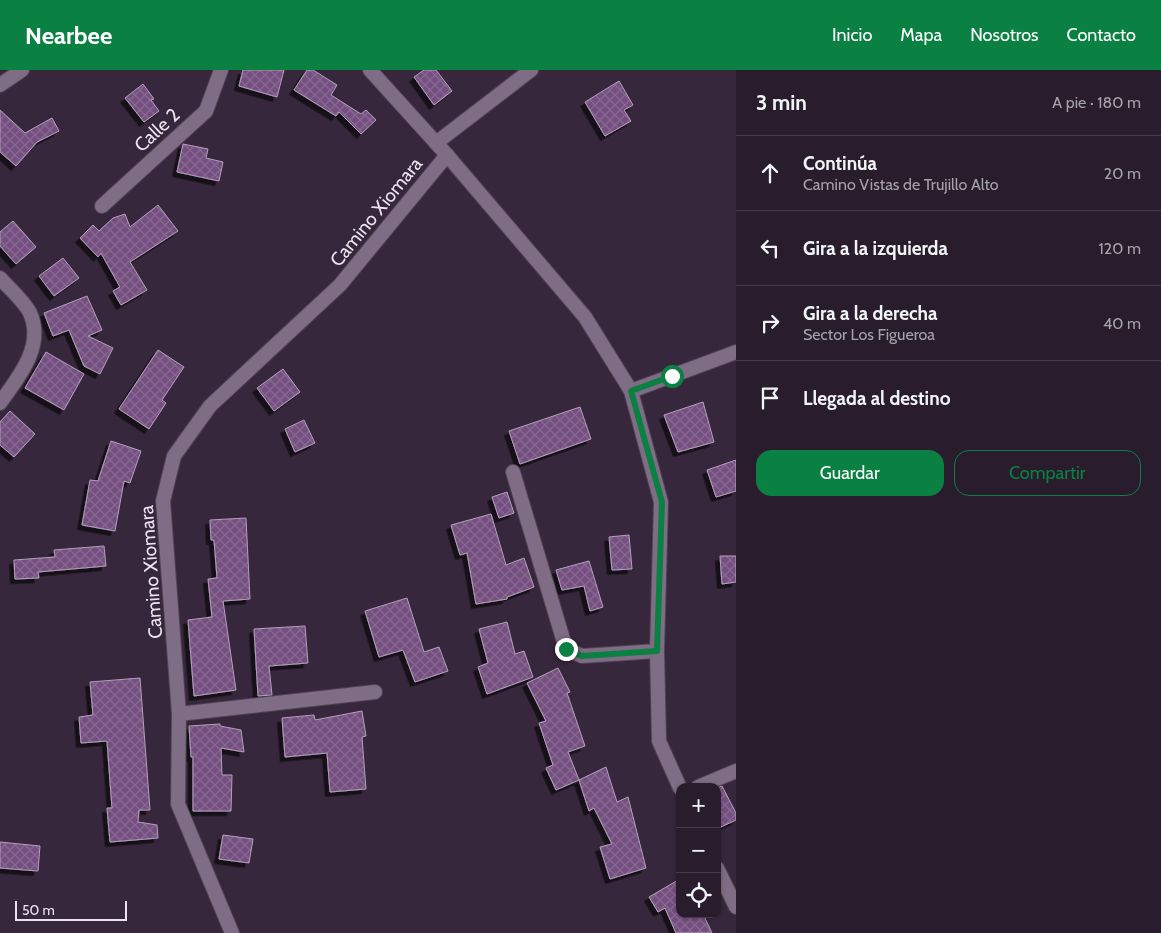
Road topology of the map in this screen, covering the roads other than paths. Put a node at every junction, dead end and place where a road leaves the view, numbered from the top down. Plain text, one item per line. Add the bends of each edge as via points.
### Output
1 (22, 70) edge
2 (221, 70) edge
3 (370, 70) edge
4 (531, 70) edge
5 (0, 84) edge
6 (436, 143) junction
7 (447, 155) junction
8 (102, 206) dead end
9 (0, 278) edge
10 (736, 352) edge
11 (631, 391) junction
12 (0, 403) edge
13 (512, 472) dead end
14 (657, 651) junction
15 (376, 692) dead end
16 (179, 714) junction
17 (736, 771) edge
18 (678, 783) edge
19 (708, 783) edge
20 (719, 873) edge
21 (736, 907) edge
22 (232, 933) edge

1 - 5 street
2 - 8 street, Calle 2 via 206,110
3 - 6 street
4 - 6 street
6 - 7 street
7 - 11 street via 586,317
7 - 16 street, Camino Xiomara via 340,285 210,406 174,456 163,501
9 - 12 street via 30,313 36,338 21,374
10 - 11 street
11 - 14 street via 662,502
13 - 14 street via 566,649 582,656
14 - 18 street via 659,741
15 - 16 street
16 - 22 street, Camino Xiomara via 178,804
17 - 19 street
20 - 21 street

